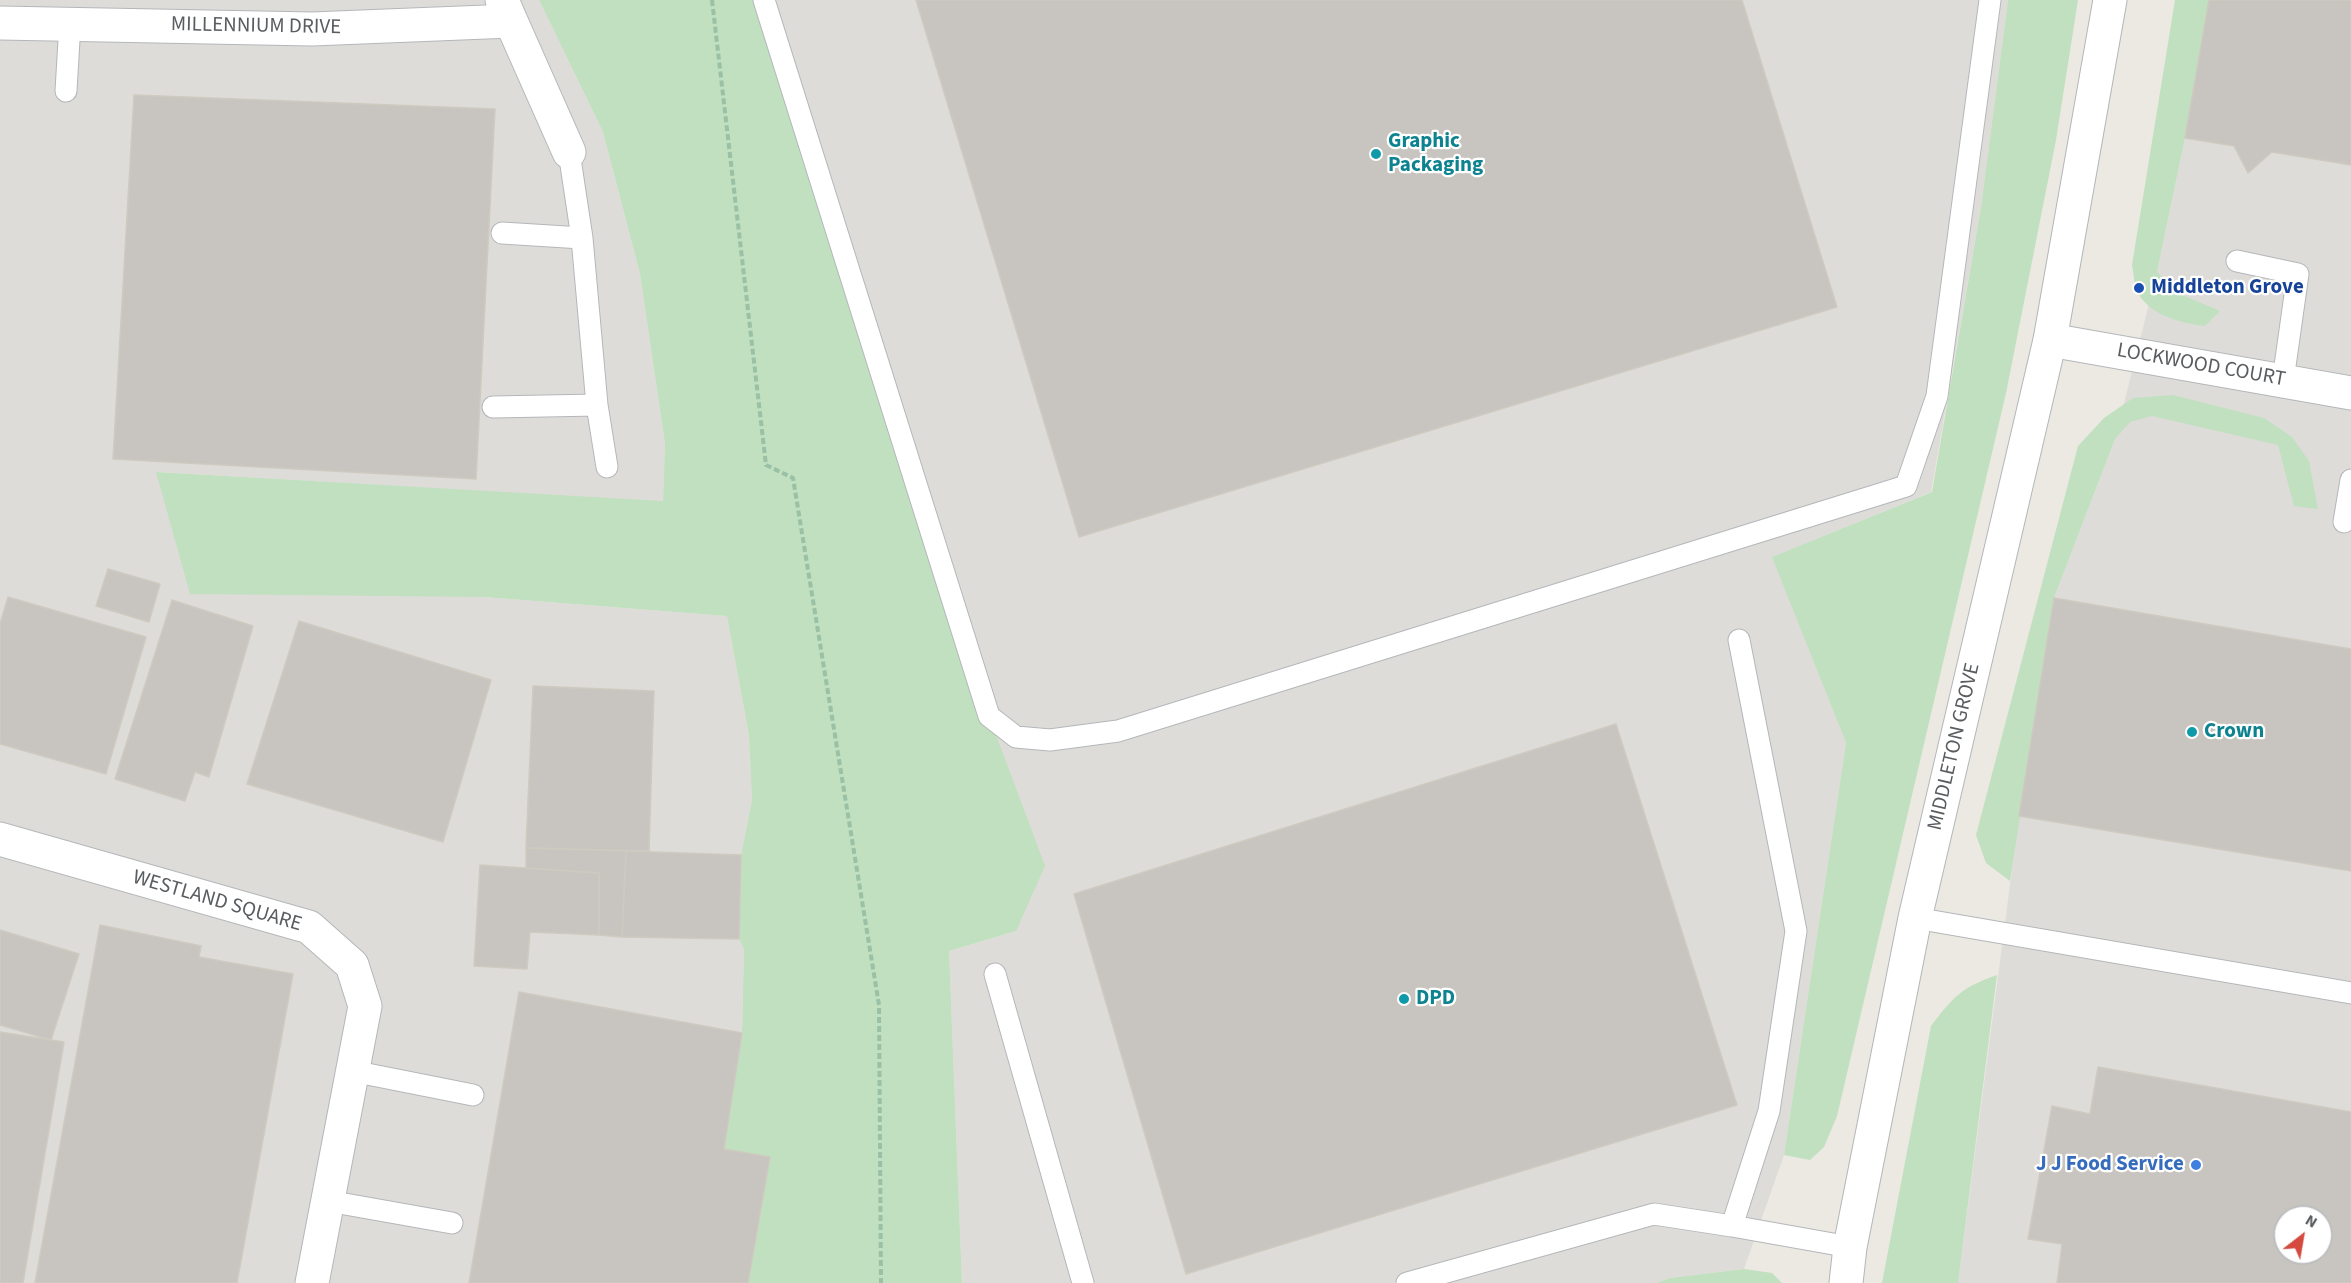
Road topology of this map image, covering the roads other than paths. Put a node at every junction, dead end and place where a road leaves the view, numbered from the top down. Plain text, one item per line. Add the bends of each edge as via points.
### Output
1 (764, 0) edge
2 (1990, 0) edge
3 (2110, 0) edge
4 (506, 11) edge
5 (0, 23) edge
6 (70, 23) junction
7 (66, 91) dead end
8 (569, 153) joint
9 (502, 233) dead end
10 (582, 238) junction
11 (2237, 261) dead end
12 (2050, 340) junction
13 (2283, 380) junction
14 (2351, 393) edge
15 (597, 405) junction
16 (494, 407) dead end
17 (607, 467) dead end
18 (2351, 480) edge
19 (2344, 522) dead end
20 (1739, 640) dead end
21 (0, 839) edge
22 (1915, 918) junction
23 (995, 974) dead end
24 (2351, 993) edge
25 (352, 1071) junction
26 (473, 1095) dead end
27 (328, 1201) junction
28 (452, 1223) dead end
29 (1732, 1226) junction
30 (1850, 1247) junction
31 (312, 1283) edge
32 (1083, 1283) edge
33 (1407, 1283) edge
34 (1846, 1283) edge

1 - 2 lane via 989,716 1016,737 1050,740 1118,731 1906,486 1938,396
3 - 12 street, MIDDLETON GROVE
4 - 6 street, MILLENNIUM DRIVE via 312,29
4 - 8 street, MILLENNIUM DRIVE
5 - 6 street, MILLENNIUM DRIVE
6 - 7 lane
8 - 10 lane
9 - 10 lane
10 - 15 lane
11 - 13 lane via 2298,274
12 - 13 street, LOCKWOOD COURT
12 - 22 street, MIDDLETON GROVE
13 - 14 street, LOCKWOOD COURT
15 - 16 lane
15 - 17 lane
18 - 19 lane
20 - 29 lane via 1796,931 1769,1111
21 - 25 street, WESTLAND SQUARE via 309,927 352,965 365,1006
22 - 24 lane
22 - 30 street, MIDDLETON GROVE
23 - 32 lane
25 - 26 lane
25 - 27 street, WESTLAND SQUARE
27 - 28 lane
27 - 31 street, WESTLAND SQUARE
29 - 30 lane
29 - 33 lane via 1654,1214
30 - 34 street, MIDDLETON GROVE

